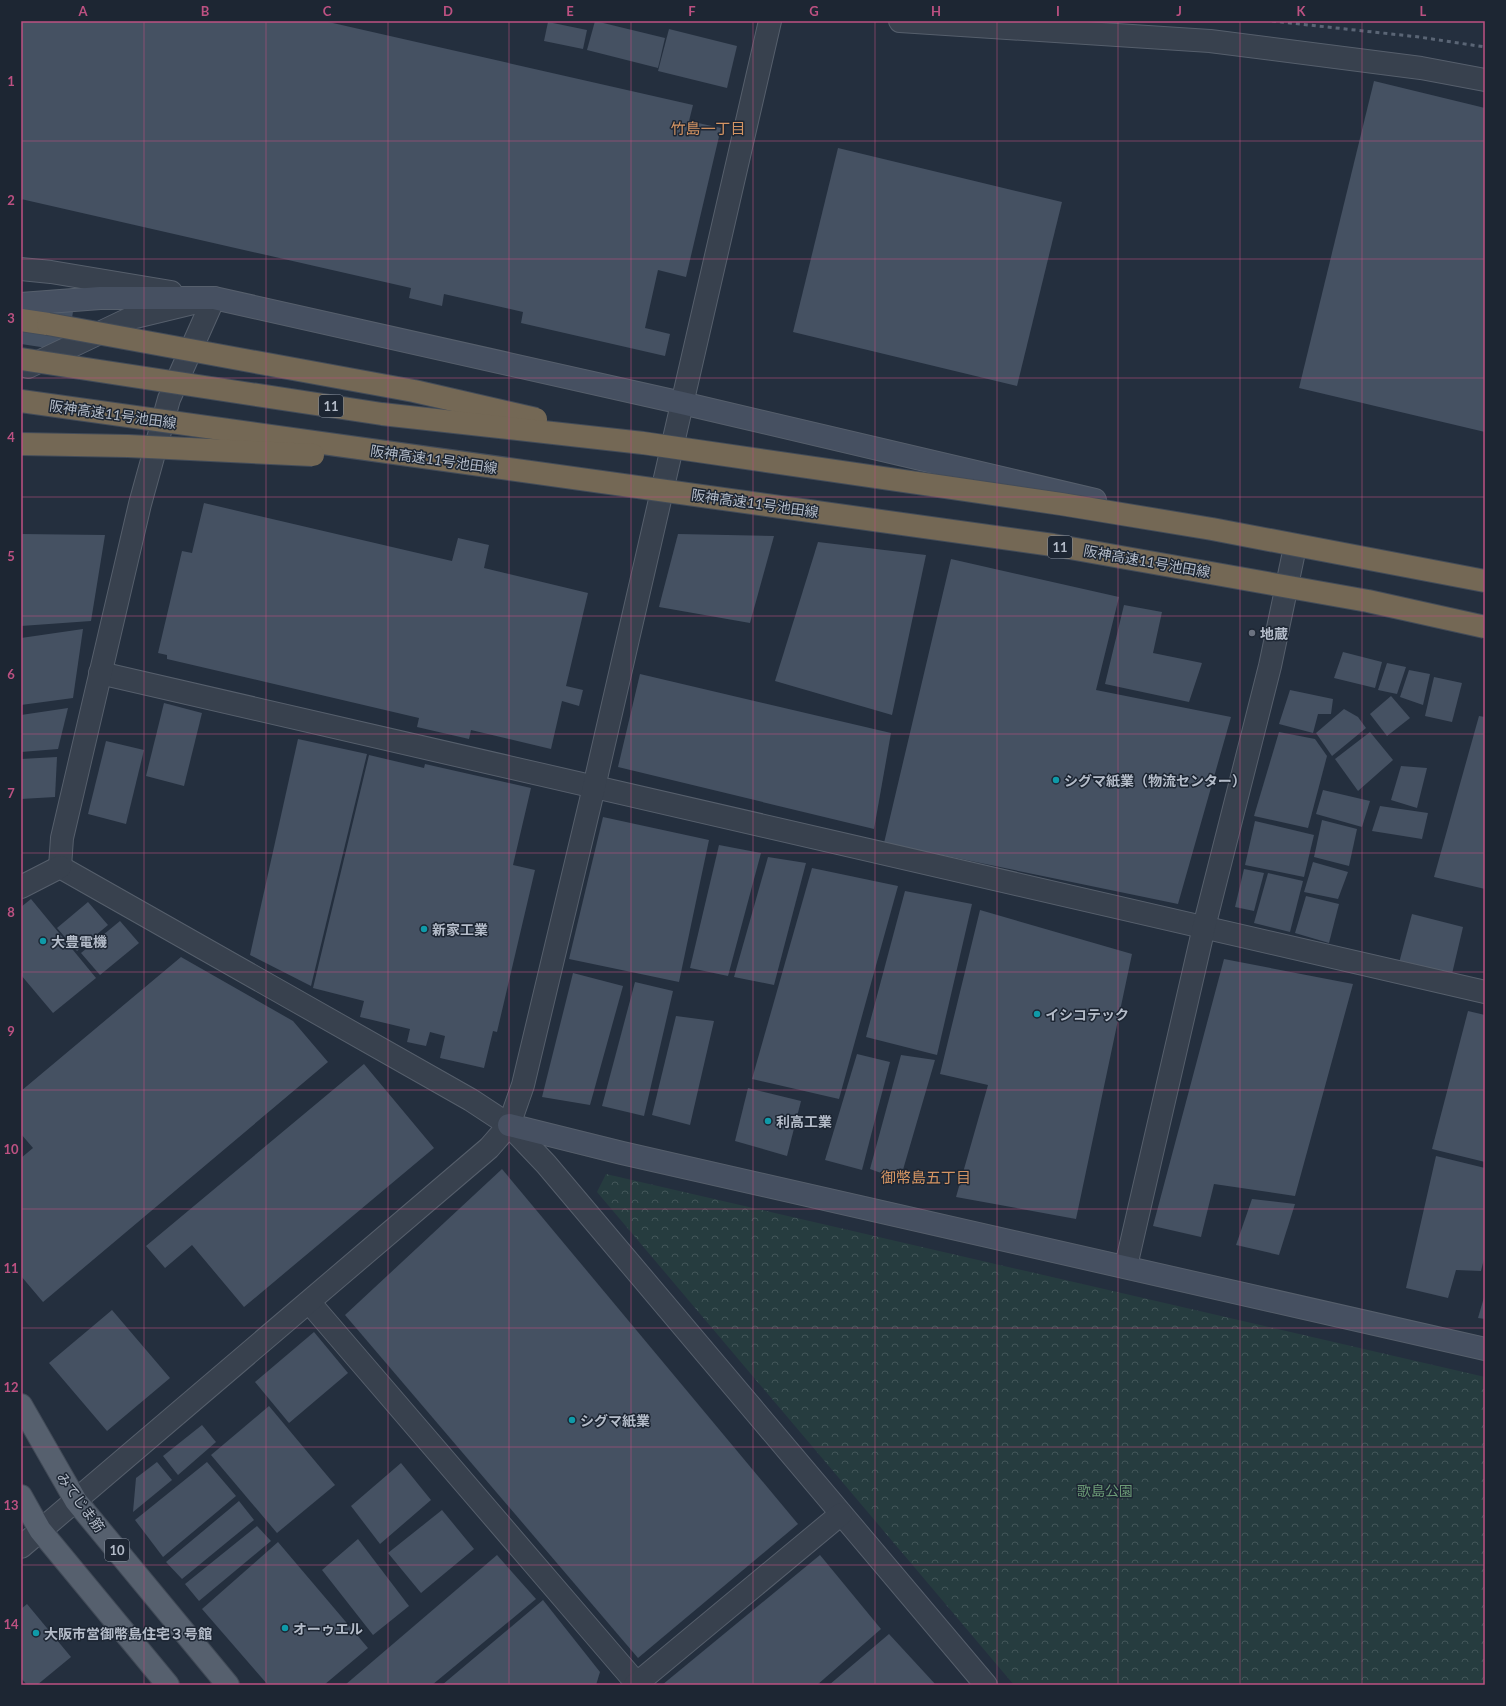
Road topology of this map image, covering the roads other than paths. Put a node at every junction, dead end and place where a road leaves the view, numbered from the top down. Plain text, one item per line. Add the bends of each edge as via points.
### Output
1 (770, 21) edge
2 (900, 21) edge
3 (1485, 80) edge
4 (21, 269) edge
5 (214, 298) junction
6 (21, 304) edge
7 (21, 320) edge
8 (21, 359) edge
9 (21, 370) edge
10 (21, 401) edge
11 (682, 403) junction
12 (643, 443) junction
13 (21, 444) edge
14 (456, 463) junction
15 (1294, 547) junction
16 (1485, 581) edge
17 (1485, 592) edge
18 (1485, 627) edge
19 (100, 673) junction
20 (594, 787) junction
21 (60, 867) junction
22 (21, 887) edge
23 (1204, 927) junction
24 (1485, 992) edge
25 (509, 1125) junction
26 (1126, 1266) junction
27 (309, 1302) junction
28 (1485, 1349) edge
29 (21, 1405) edge
30 (21, 1496) edge
31 (76, 1501) junction
32 (840, 1514) junction
33 (40, 1530) junction
34 (21, 1547) edge
35 (637, 1684) edge
36 (168, 1685) edge
37 (228, 1685) edge
38 (986, 1685) edge

1 - 11 street
2 - 3 street via 1210,41 1421,68
4 - 5 street
5 - 6 street via 100,298
5 - 9 street via 131,318
5 - 11 street
5 - 19 street via 169,399 140,504
7 - 12 highway, bridge via 414,391
8 - 12 highway, 11, bridge via 382,414
10 - 14 highway, 阪神高速11号池田線 / 11, bridge
11 - 15 street
11 - 20 street
12 - 16 highway, 11, bridge via 1091,509 1212,529
13 - 14 highway, 11, bridge via 128,446
14 - 18 highway, 阪神高速11号池田線 / 11, bridge via 1053,545 1368,601
15 - 17 street
15 - 23 street via 1270,666
19 - 20 street
19 - 21 street via 62,838
20 - 23 street
20 - 25 street via 523,1085
21 - 22 street
21 - 25 street via 471,1100
23 - 24 street
23 - 26 street
25 - 26 street via 630,1155
25 - 27 street via 489,1148
25 - 32 street via 546,1164
26 - 28 street
27 - 31 street
27 - 35 street
29 - 31 main road, みてじま筋 / 10
30 - 33 main road
31 - 33 street
31 - 37 main road, みてじま筋 / 10
32 - 35 street
32 - 38 street
33 - 34 street
33 - 36 main road

